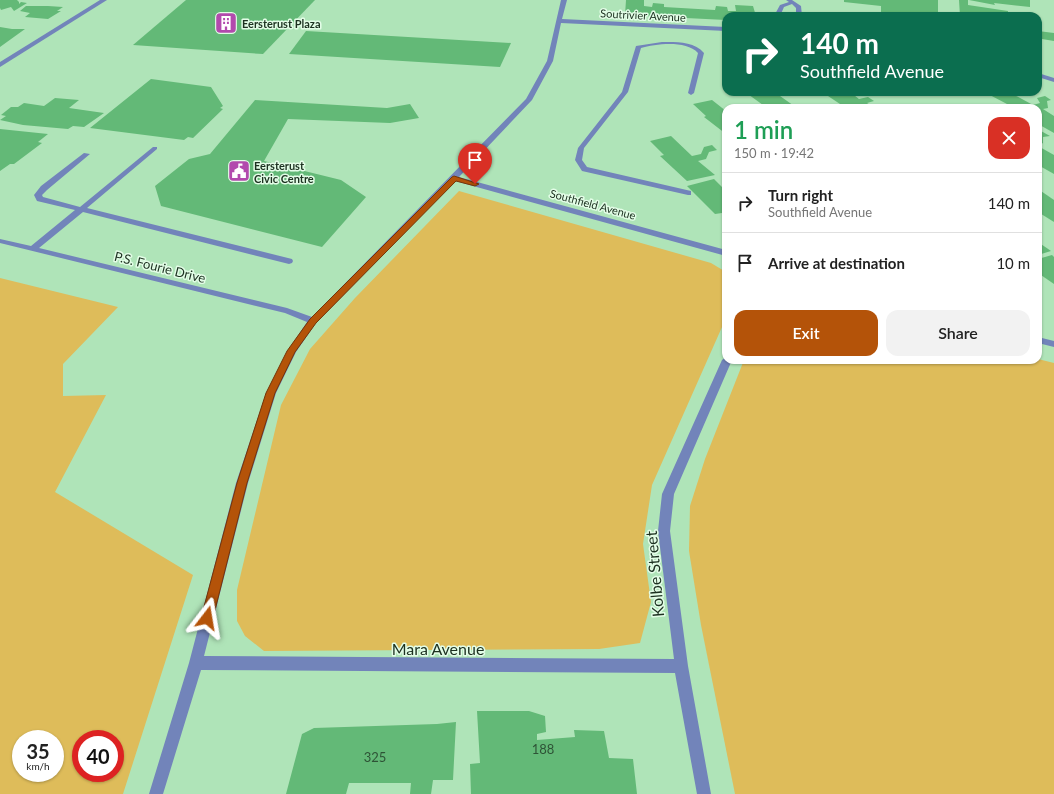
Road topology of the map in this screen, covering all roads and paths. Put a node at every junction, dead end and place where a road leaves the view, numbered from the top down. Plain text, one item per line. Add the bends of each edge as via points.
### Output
1 (104, 0) edge
2 (560, 0) edge
3 (564, 0) edge
4 (790, 1) edge
5 (779, 12) edge
6 (799, 12) edge
7 (560, 21) junction
8 (722, 30) edge
9 (676, 36) junction
10 (0, 65) edge
11 (1042, 77) edge
12 (1054, 80) edge
13 (691, 93) dead end
14 (155, 148) dead end
15 (86, 154) dead end
16 (454, 178) junction
17 (688, 193) dead end
18 (82, 209) junction
19 (2, 243) edge
20 (33, 249) junction
21 (722, 252) edge
22 (289, 261) dead end
23 (313, 321) junction
24 (1042, 341) edge
25 (1054, 344) edge
26 (725, 364) edge
27 (196, 663) junction
28 (681, 666) junction
29 (156, 794) edge
30 (704, 794) edge

1 - 10 street
2 - 3 street
3 - 7 street
4 - 5 street via 782,6
4 - 6 street via 798,7
7 - 9 street, Soutrivier Avenue
7 - 16 street via 550,61 529,100
8 - 9 street, Soutrivier Avenue
9 - 13 street via 699,48 701,53
9 - 17 street via 638,47 625,92 581,148 578,157 585,169
11 - 12 street
14 - 18 street
15 - 18 street via 38,195 40,199
16 - 21 street, Southfield Avenue
16 - 23 street
18 - 20 street
18 - 22 street
19 - 20 street, P.S. Fourie Drive
20 - 23 street, P.S. Fourie Drive via 287,311
23 - 27 street via 292,351 270,393 242,483
24 - 25 street
26 - 28 street, Kolbe Street via 668,494 664,531
27 - 28 street, Mara Avenue
27 - 29 street
28 - 30 street, Kolbe Street

